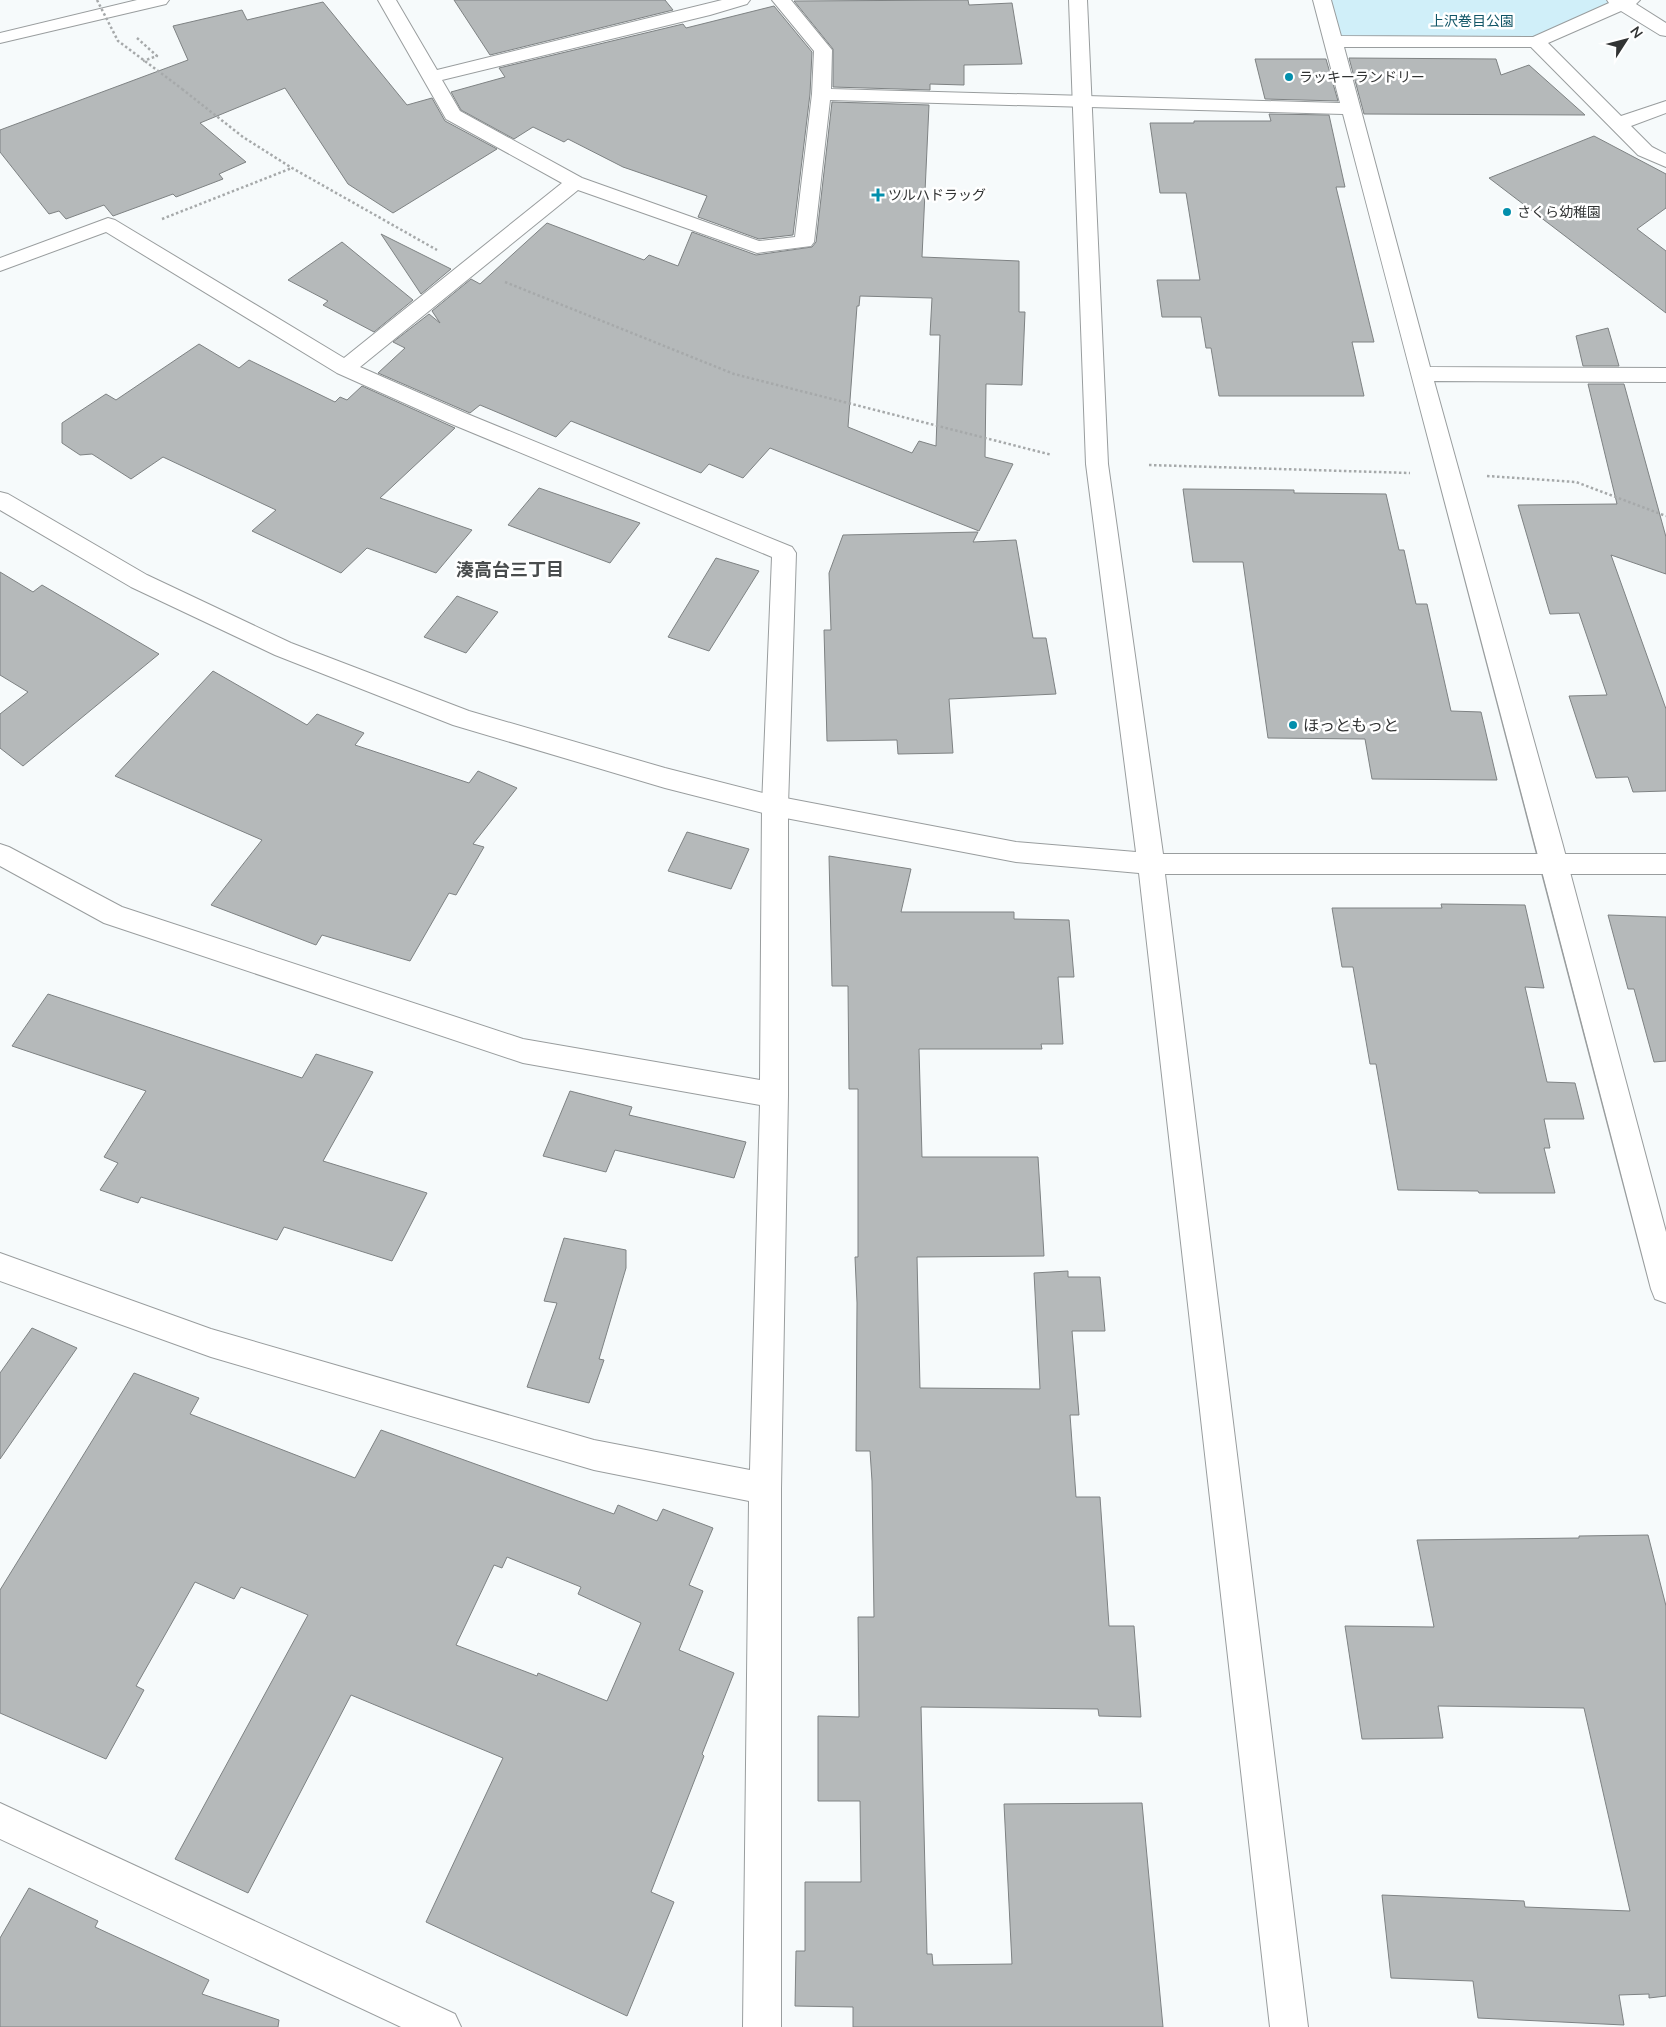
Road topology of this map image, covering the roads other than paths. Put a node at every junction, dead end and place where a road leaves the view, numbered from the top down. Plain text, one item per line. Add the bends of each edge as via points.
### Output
1 (160, 0) edge
2 (387, 0) edge
3 (741, 0) edge
4 (781, 0) edge
5 (1078, 0) edge
6 (1322, 0) edge
7 (1623, 1) edge
8 (1666, 30) edge
9 (0, 38) edge
10 (1333, 41) junction
11 (1536, 42) junction
12 (432, 77) junction
13 (820, 94) junction
14 (1083, 101) junction
15 (1666, 107) edge
16 (1351, 109) junction
17 (1618, 124) junction
18 (1666, 161) edge
19 (575, 182) junction
20 (0, 265) edge
21 (345, 368) junction
22 (1421, 374) junction
23 (1666, 375) edge
24 (0, 500) edge
25 (775, 806) junction
26 (0, 854) edge
27 (1554, 863) junction
28 (1151, 864) junction
29 (1666, 864) edge
30 (774, 1096) junction
31 (0, 1267) edge
32 (1666, 1289) edge
33 (765, 1489) junction
34 (0, 1821) edge
35 (442, 2027) edge
36 (762, 2027) edge
37 (1289, 2027) edge

1 - 9 street
2 - 12 street
3 - 12 street
4 - 13 street via 823,50
5 - 14 street
6 - 10 street
7 - 8 street
7 - 11 street
10 - 11 street
10 - 16 street
11 - 17 street
12 - 19 street via 453,115
13 - 14 street
13 - 19 street via 804,242 757,247
14 - 16 street
14 - 28 street via 1097,464
15 - 17 street
16 - 22 street
17 - 18 street via 1645,151
19 - 21 street
20 - 21 street via 108,224
21 - 25 street via 457,418 784,553
22 - 23 street
22 - 27 street
24 - 25 street via 138,581 283,649 462,718 665,778
25 - 28 street via 1016,852
25 - 30 street
26 - 30 street via 114,915 523,1051
27 - 28 street
27 - 29 street
27 - 32 street
28 - 37 street
30 - 33 street
31 - 33 street via 211,1344 585,1452
33 - 36 street
34 - 35 street

